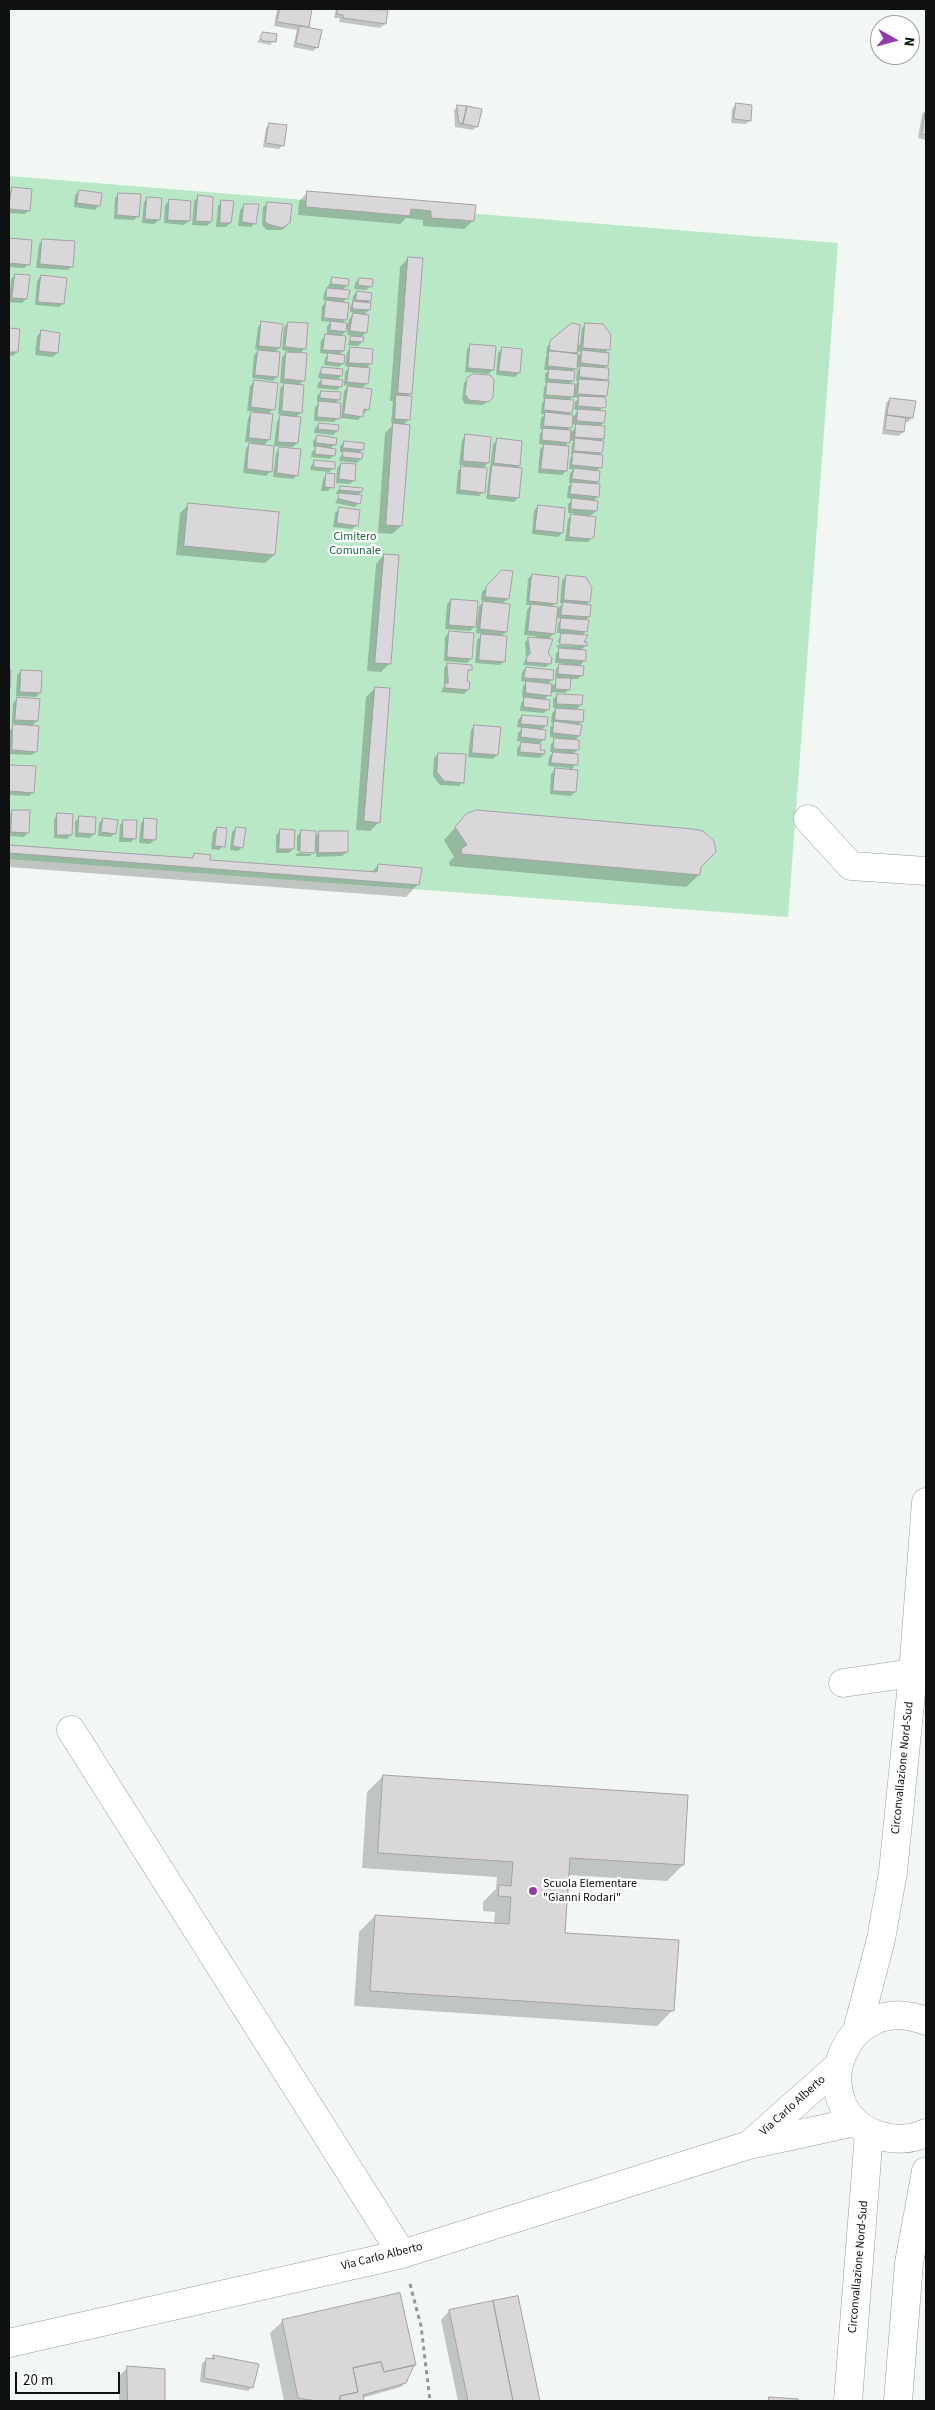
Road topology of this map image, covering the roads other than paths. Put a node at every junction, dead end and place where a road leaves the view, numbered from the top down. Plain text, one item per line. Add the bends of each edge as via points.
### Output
1 (808, 819) dead end
2 (926, 871) edge
3 (926, 1502) edge
4 (913, 1673) junction
5 (843, 1683) dead end
6 (71, 1730) dead end
7 (926, 2021) edge
8 (857, 2031) junction
9 (838, 2066) junction
10 (862, 2127) junction
11 (926, 2133) edge
12 (749, 2145) junction
13 (926, 2171) edge
14 (402, 2254) junction
15 (9, 2343) edge
16 (848, 2401) edge
17 (898, 2401) edge

1 - 2 street via 851,866
3 - 4 street, Circonvallazione Nord-Sud
4 - 5 street
4 - 8 street, Circonvallazione Nord-Sud via 892,1872 881,1939
6 - 14 street
7 - 8 street via 893,2015 874,2020
8 - 9 street via 845,2046
9 - 10 street via 837,2086 843,2105
9 - 12 street, Via Carlo Alberto
10 - 11 street via 891,2140 914,2138
10 - 12 street, Via Carlo Alberto
10 - 16 street, Circonvallazione Nord-Sud
12 - 14 street, Via Carlo Alberto
13 - 17 street via 910,2263
14 - 15 street, Via Carlo Alberto

